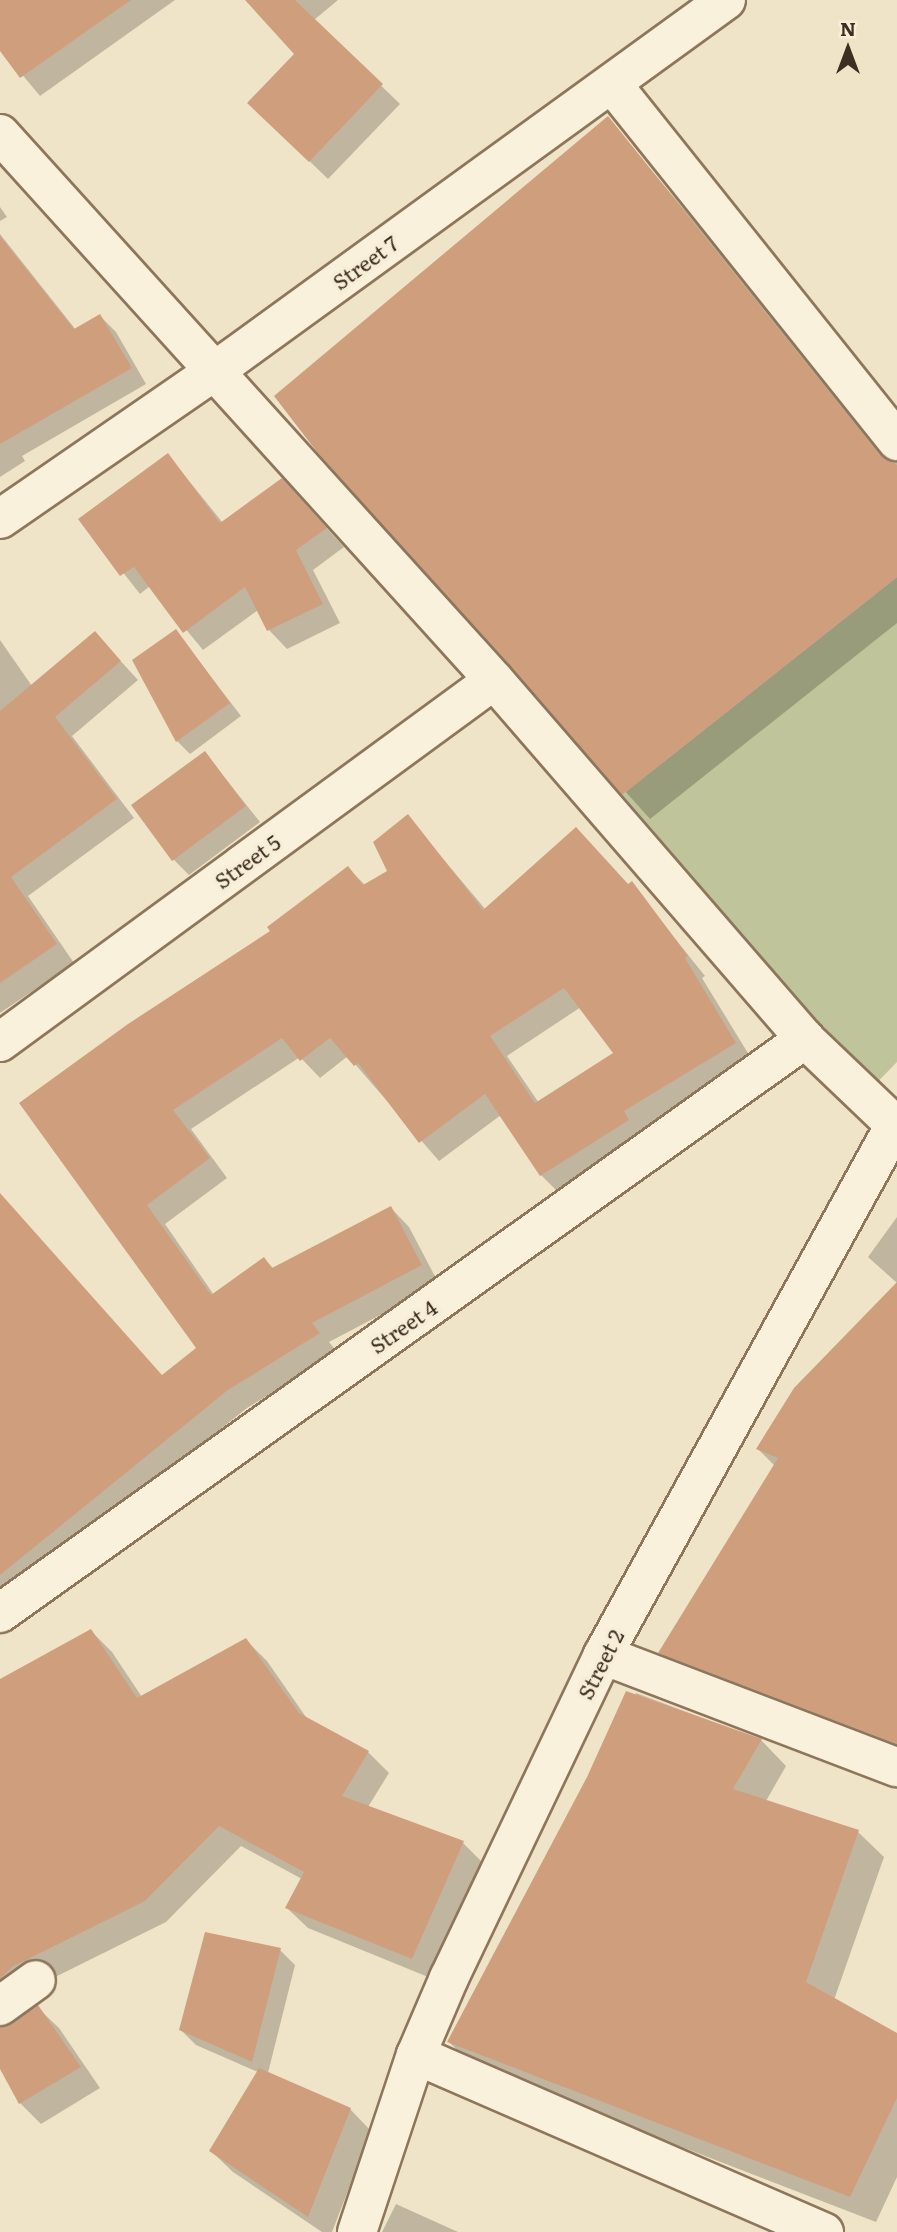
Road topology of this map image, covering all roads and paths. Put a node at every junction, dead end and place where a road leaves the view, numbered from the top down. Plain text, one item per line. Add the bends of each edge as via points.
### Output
1 (726, 0) edge
2 (612, 84) junction
3 (0, 134) edge
4 (212, 373) junction
5 (897, 441) edge
6 (0, 519) edge
7 (494, 680) junction
8 (805, 1039) junction
9 (0, 1042) edge
10 (896, 1125) edge
11 (0, 1613) edge
12 (603, 1655) junction
13 (897, 1767) edge
14 (37, 1980) dead end
15 (0, 2006) edge
16 (416, 2055) junction
17 (357, 2232) edge
18 (824, 2232) edge

1 - 2 street, Street 7
2 - 4 street, Street 7
2 - 5 street
3 - 4 street
4 - 6 street, Street 7
4 - 7 street
7 - 8 street
7 - 9 street, Street 5
8 - 10 street
8 - 11 street, Street 4
10 - 12 street, Street 2
12 - 13 street
12 - 16 street, Street 2
14 - 15 street
16 - 17 street, Street 2
16 - 18 street

